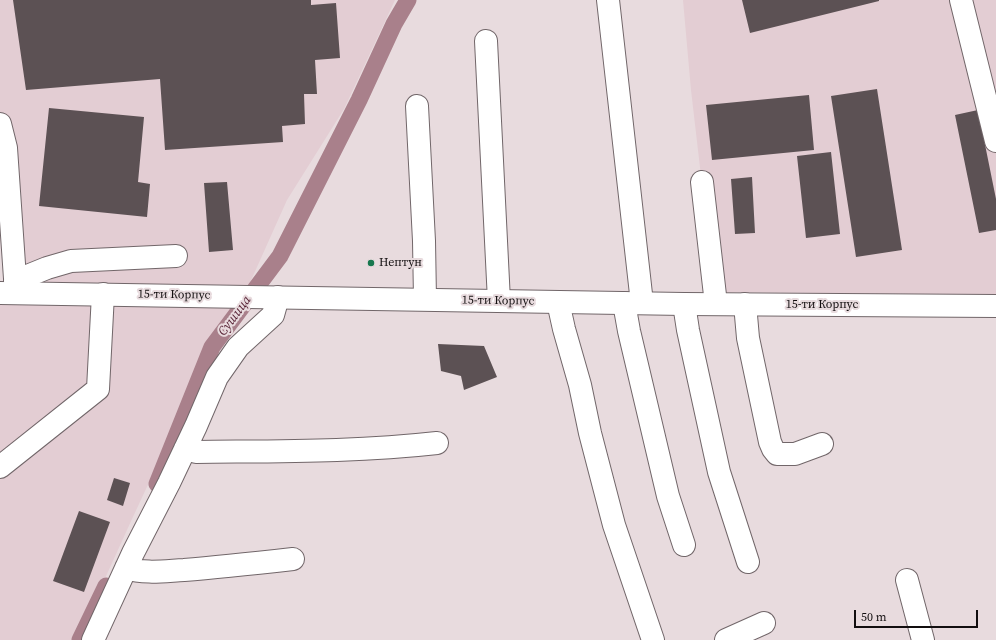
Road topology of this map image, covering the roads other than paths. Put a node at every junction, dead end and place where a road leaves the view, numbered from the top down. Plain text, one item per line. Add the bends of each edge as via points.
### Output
1 (608, 0) edge
2 (961, 0) edge
3 (486, 41) dead end
4 (417, 106) dead end
5 (0, 124) edge
6 (996, 141) edge
7 (702, 182) dead end
8 (176, 256) dead end
9 (10, 289) edge
10 (103, 294) junction
11 (272, 297) junction
12 (425, 299) junction
13 (499, 301) junction
14 (558, 302) junction
15 (633, 303) junction
16 (684, 304) junction
17 (716, 304) junction
18 (745, 304) junction
19 (996, 306) edge
20 (437, 443) dead end
21 (822, 444) dead end
22 (185, 449) junction
23 (0, 467) edge
24 (684, 544) dead end
25 (292, 560) dead end
26 (748, 562) dead end
27 (126, 568) junction
28 (907, 580) dead end
29 (764, 623) dead end
30 (94, 640) edge
31 (653, 640) edge
32 (726, 640) edge
33 (923, 640) edge

1 - 15 main road
2 - 6 main road
3 - 13 main road
4 - 12 main road
5 - 9 main road via 6,148
7 - 17 main road
8 - 9 main road via 71,262 47,268
9 - 10 main road, 15-ти Корпус
10 - 11 main road, 15-ти Корпус
10 - 23 main road via 98,389
11 - 12 main road, 15-ти Корпус
11 - 22 main road via 273,315 238,348 217,377
12 - 13 main road, 15-ти Корпус
13 - 14 main road, 15-ти Корпус
14 - 15 main road, 15-ти Корпус
14 - 31 main road via 614,525
15 - 16 main road, 15-ти Корпус
15 - 24 main road via 629,330 668,496
16 - 17 main road, 15-ти Корпус
16 - 26 main road via 719,472
17 - 18 main road, 15-ти Корпус
18 - 19 main road, 15-ти Корпус
18 - 21 main road via 748,338 773,448 777,454 795,454
20 - 22 main road via 334,450 196,452
22 - 27 main road
25 - 27 main road via 138,572
27 - 30 main road
28 - 33 main road
29 - 32 main road

